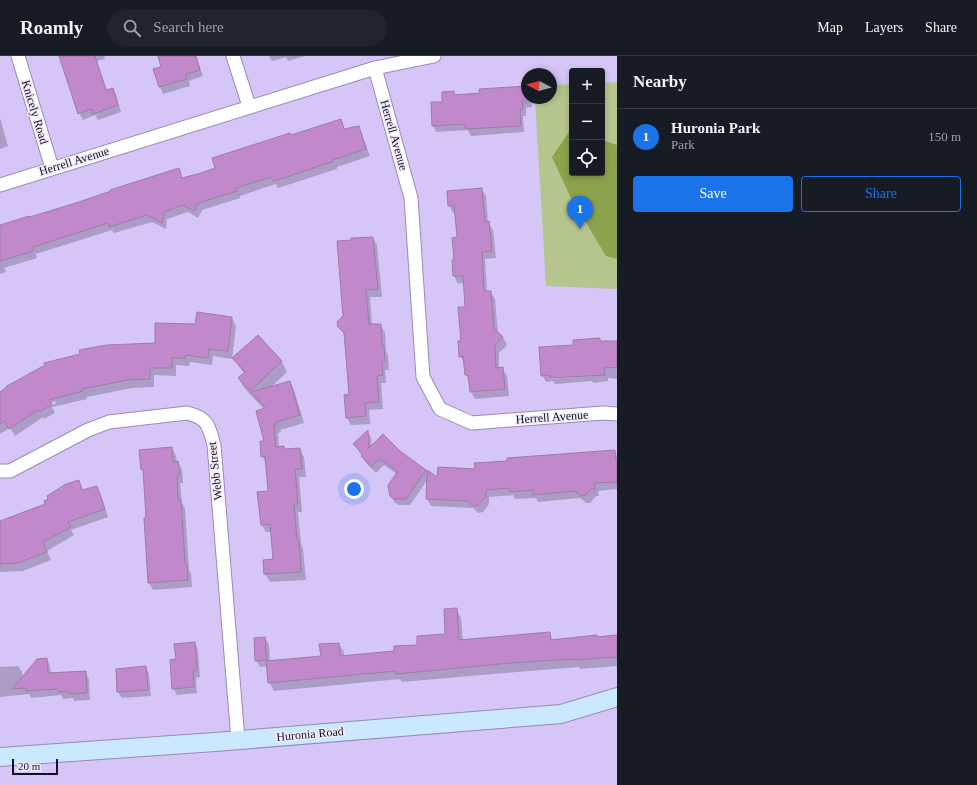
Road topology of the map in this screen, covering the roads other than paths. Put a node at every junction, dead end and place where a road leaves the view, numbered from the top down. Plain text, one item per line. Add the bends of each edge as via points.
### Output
1 (18, 56) edge
2 (233, 56) edge
3 (434, 56) edge
4 (374, 68) junction
5 (249, 106) junction
6 (52, 168) junction
7 (0, 184) edge
8 (617, 414) edge
9 (0, 471) edge
10 (617, 697) edge
11 (238, 740) junction
12 (0, 757) edge

1 - 6 street, Knicely Road
2 - 5 street
3 - 4 street
4 - 5 street, Herrell Avenue
4 - 8 street, Herrell Avenue via 412,198 423,377 440,409 472,423
5 - 6 street, Herrell Avenue
6 - 7 street, Herrell Avenue
9 - 11 street, Webb Street via 10,471 88,430 109,422 187,414 199,416 209,426 214,445
10 - 11 main road, Huronia Road via 561,714
11 - 12 main road, Huronia Road

